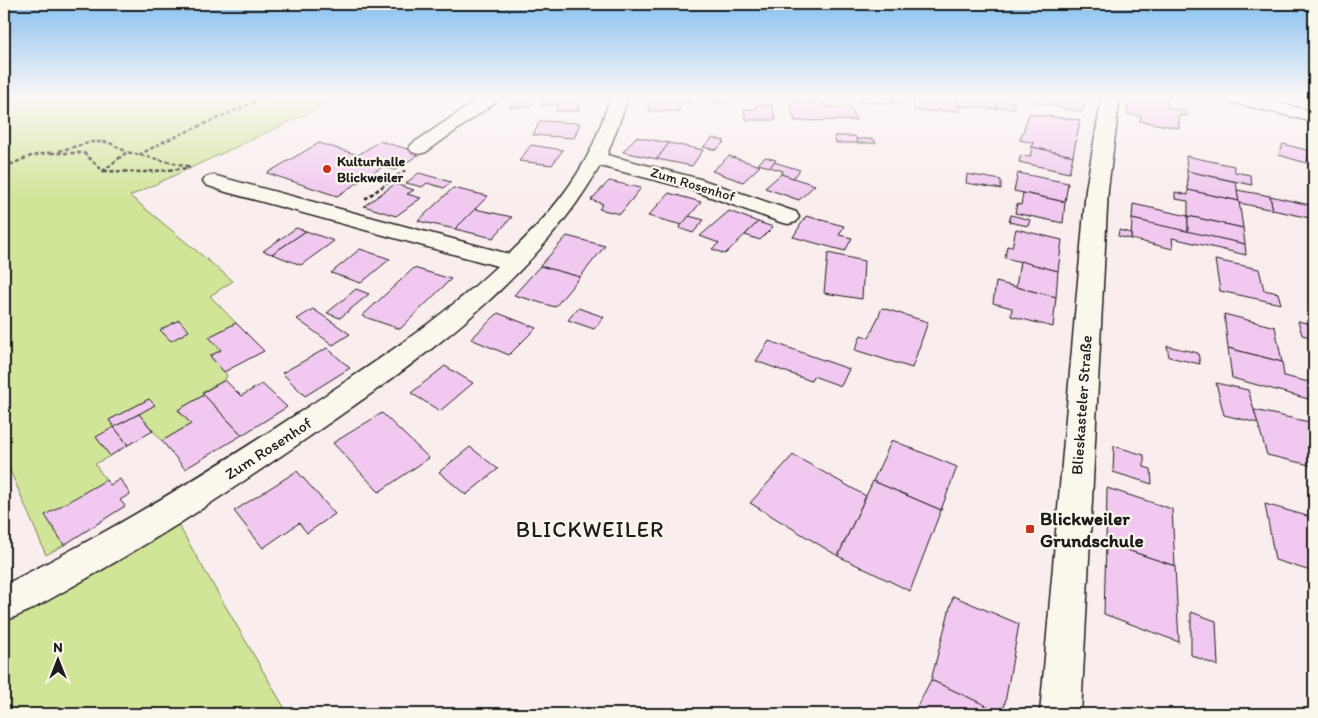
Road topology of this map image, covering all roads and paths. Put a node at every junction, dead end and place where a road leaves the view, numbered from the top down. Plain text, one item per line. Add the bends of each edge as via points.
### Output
1 (192, 130) edge
2 (451, 130) edge
3 (609, 130) edge
4 (1106, 130) edge
5 (127, 152) junction
6 (51, 153) junction
7 (138, 156) junction
8 (416, 156) joint
9 (596, 159) junction
10 (178, 163) junction
11 (4, 167) edge
12 (165, 169) junction
13 (103, 171) junction
14 (213, 181) dead end
15 (371, 195) dead end
16 (788, 217) dead end
17 (514, 263) junction
18 (4, 604) edge
19 (1060, 714) edge

1 - 7 path
2 - 8 street
3 - 9 street, Zum Rosenhof
4 - 19 street, Blieskasteler Straße via 1097,189
5 - 6 path via 108,142 92,142
5 - 7 path
5 - 13 path
6 - 11 path via 31,156
6 - 13 path via 84,154
7 - 10 path
8 - 15 path
9 - 16 street, Zum Rosenhof via 688,181
9 - 17 street, Zum Rosenhof via 552,222
10 - 12 path
10 - 12 path via 193,168
12 - 13 path
14 - 17 street
17 - 18 street, Zum Rosenhof via 426,339 251,461 114,544

